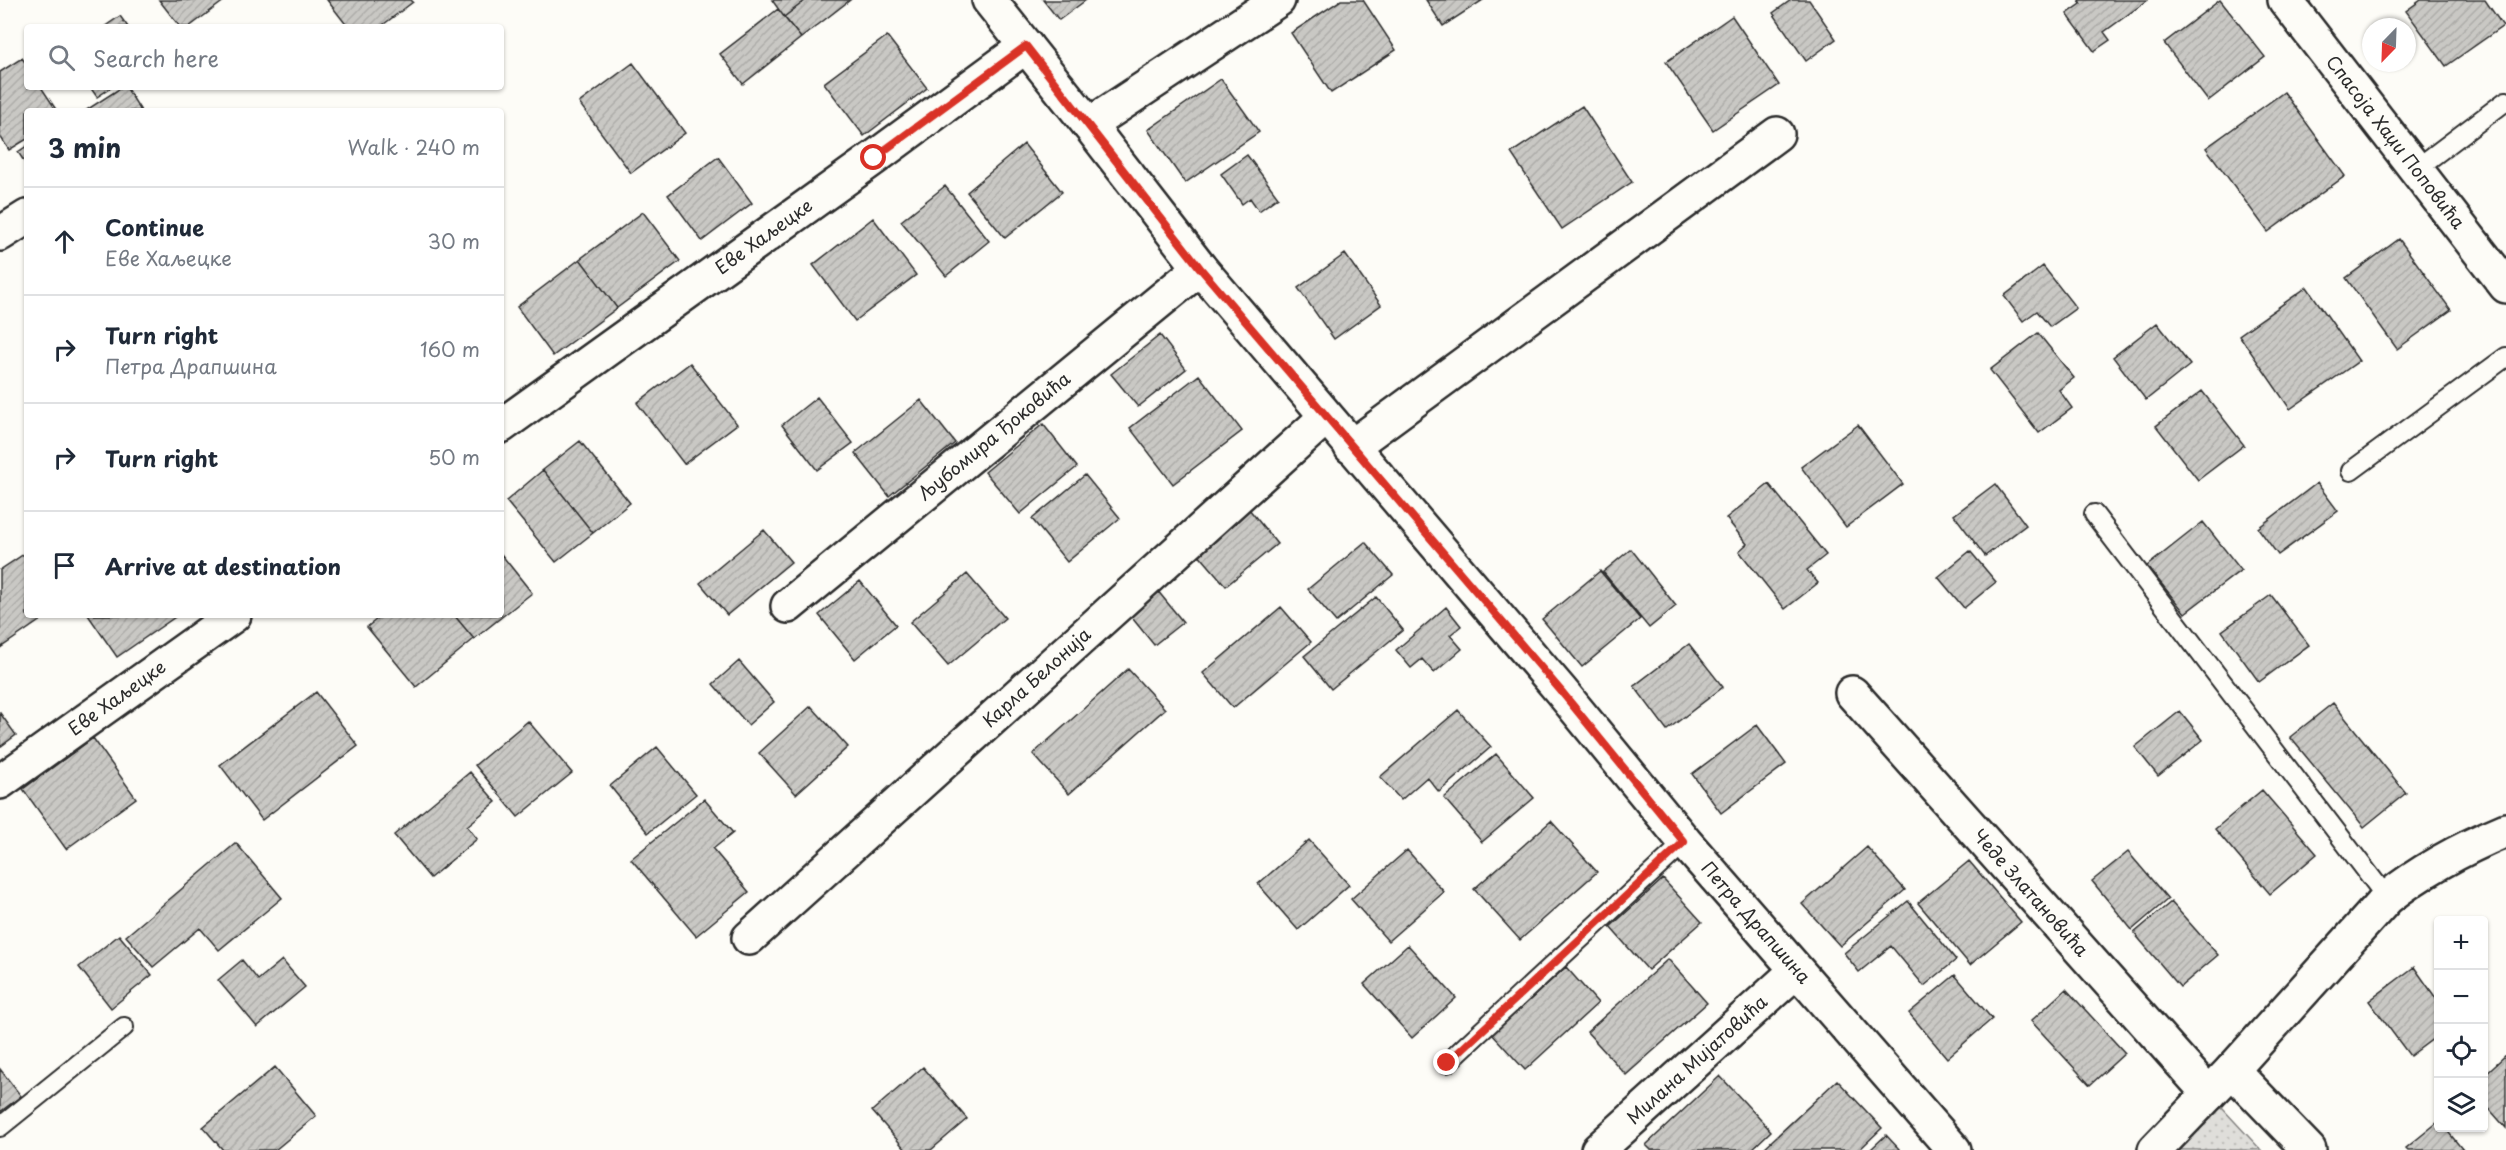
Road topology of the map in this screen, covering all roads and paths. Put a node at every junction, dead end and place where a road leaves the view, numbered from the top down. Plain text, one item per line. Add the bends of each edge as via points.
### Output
1 (989, 0) edge
2 (1278, 0) edge
3 (2285, 0) edge
4 (1026, 46) junction
5 (2506, 101) edge
6 (1089, 125) junction
7 (1777, 134) dead end
8 (2416, 169) junction
9 (24, 219) edge
10 (0, 234) edge
11 (1200, 268) junction
12 (2506, 286) edge
13 (2506, 357) edge
14 (1326, 417) junction
15 (504, 424) edge
16 (1351, 447) junction
17 (2351, 471) dead end
18 (2094, 514) dead end
19 (788, 606) dead end
20 (230, 618) edge
21 (1852, 693) dead end
22 (0, 782) edge
23 (2506, 830) edge
24 (1684, 842) junction
25 (2387, 898) junction
26 (749, 938) dead end
27 (1796, 971) junction
28 (124, 1027) dead end
29 (1447, 1063) dead end
30 (2232, 1070) junction
31 (2209, 1094) junction
32 (0, 1127) edge
33 (1598, 1150) edge
34 (1954, 1150) edge
35 (2155, 1150) edge
36 (2309, 1150) edge

1 - 4 street, Петра Драпшина
2 - 6 street
3 - 8 street, Спасоја Хаџи Поповића
4 - 6 street, Петра Драпшина
4 - 15 street, Еве Хаљецке
5 - 8 lane
6 - 11 street, Петра Драпшина
7 - 16 street
8 - 12 street, Спасоја Хаџи Поповића
9 - 10 street
11 - 14 street, Петра Драпшина
11 - 19 street, Љубомира Ђоковића
13 - 17 lane
14 - 16 street, Петра Драпшина
14 - 26 street, Карла Белонија
16 - 24 street, Петра Драпшина via 1561,691
18 - 25 lane
20 - 22 street, Еве Хаљецке
21 - 31 street, Чеде Златановића
23 - 25 street via 2440,861
24 - 27 street, Петра Драпшина
24 - 29 lane
25 - 30 street
27 - 33 street, Милана Мијатовића
27 - 34 street, Петра Драпшина
28 - 32 lane
30 - 31 street
30 - 36 street
31 - 35 street

